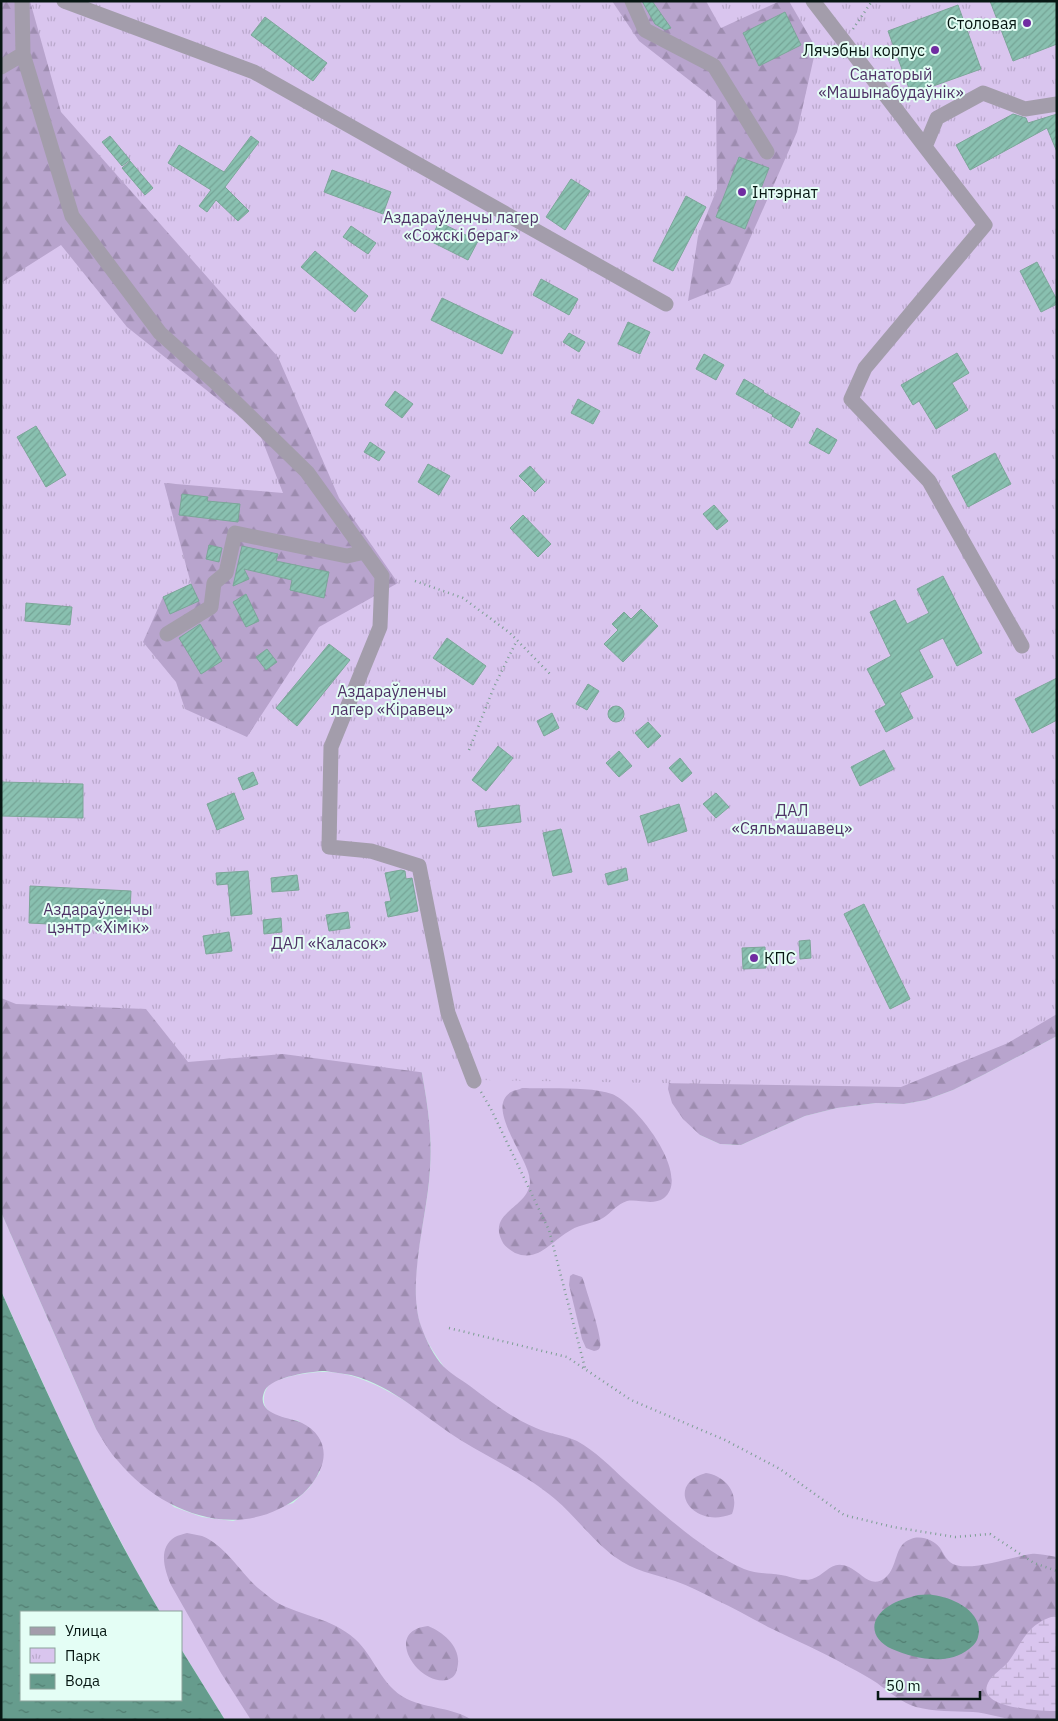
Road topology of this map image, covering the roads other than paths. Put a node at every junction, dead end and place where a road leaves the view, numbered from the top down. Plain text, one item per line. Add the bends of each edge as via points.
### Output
1 (22, 1) edge
2 (64, 1) edge
3 (632, 1) edge
4 (813, 1) edge
5 (23, 54) junction
6 (1, 67) edge
7 (1057, 104) edge
8 (925, 147) junction
9 (767, 152) dead end
10 (666, 304) dead end
11 (365, 552) junction
12 (166, 634) dead end
13 (1022, 646) dead end
14 (474, 1081) road end

1 - 5 street
2 - 10 street via 254,72
3 - 9 street via 645,30 714,66
4 - 8 street
5 - 6 street
5 - 11 street via 72,216 160,333 307,472
7 - 8 street via 1025,109 983,93 937,118
8 - 13 street via 985,225 864,368 851,399 928,482
11 - 12 street via 347,556 235,533 226,573 214,583 211,607
11 - 14 street via 382,576 380,627 331,747 329,847 371,852 419,866 448,1013

